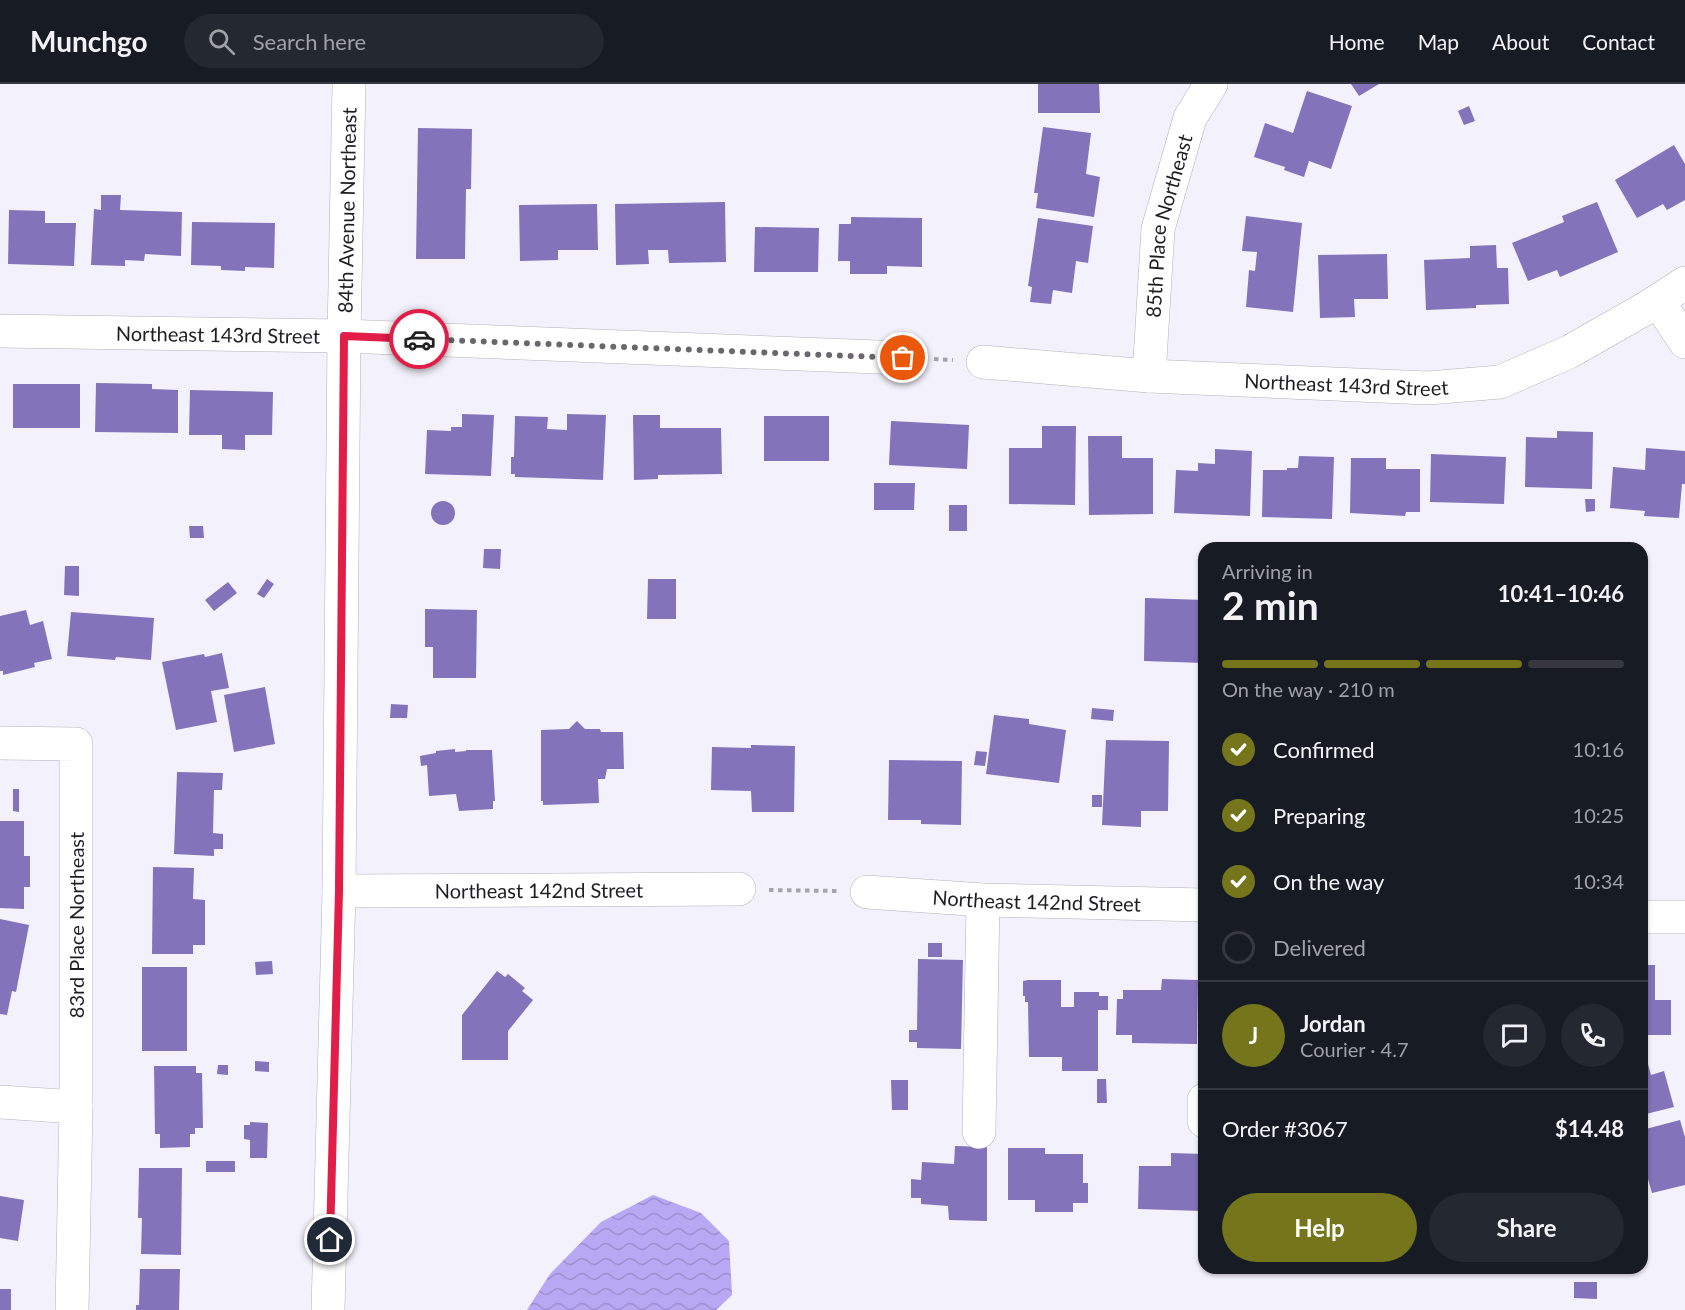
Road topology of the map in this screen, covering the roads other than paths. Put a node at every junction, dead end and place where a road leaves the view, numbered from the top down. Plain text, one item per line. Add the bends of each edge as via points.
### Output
1 (350, 84) edge
2 (1211, 84) edge
3 (1685, 283) edge
4 (1658, 301) junction
5 (0, 331) edge
6 (344, 336) junction
7 (1685, 342) edge
8 (903, 358) road end
9 (983, 362) road end
10 (1149, 376) junction
11 (0, 744) edge
12 (739, 889) road end
13 (339, 891) junction
14 (867, 892) road end
15 (983, 900) junction
16 (1198, 905) edge
17 (1648, 917) edge
18 (1685, 918) edge
19 (0, 1102) edge
20 (76, 1107) junction
21 (979, 1132) dead end
22 (72, 1310) edge
23 (328, 1310) edge

1 - 6 street, 84th Avenue Northeast
2 - 10 street, 85th Place Northeast via 1190,118 1158,229
3 - 4 street, Northeast 143rd Street
4 - 7 street
4 - 10 street, Northeast 143rd Street via 1569,352 1500,382 1428,388
5 - 6 street, Northeast 143rd Street
6 - 8 street, Northeast 143rd Street
6 - 13 street, 84th Avenue Northeast
9 - 10 street, Northeast 143rd Street
11 - 20 street, 83rd Place Northeast via 76,744
12 - 13 street, Northeast 142nd Street
13 - 23 street, 84th Avenue Northeast
14 - 15 street, Northeast 142nd Street
15 - 16 street, Northeast 142nd Street
15 - 21 street
17 - 18 street
19 - 20 street
20 - 22 street, 83rd Place Northeast

